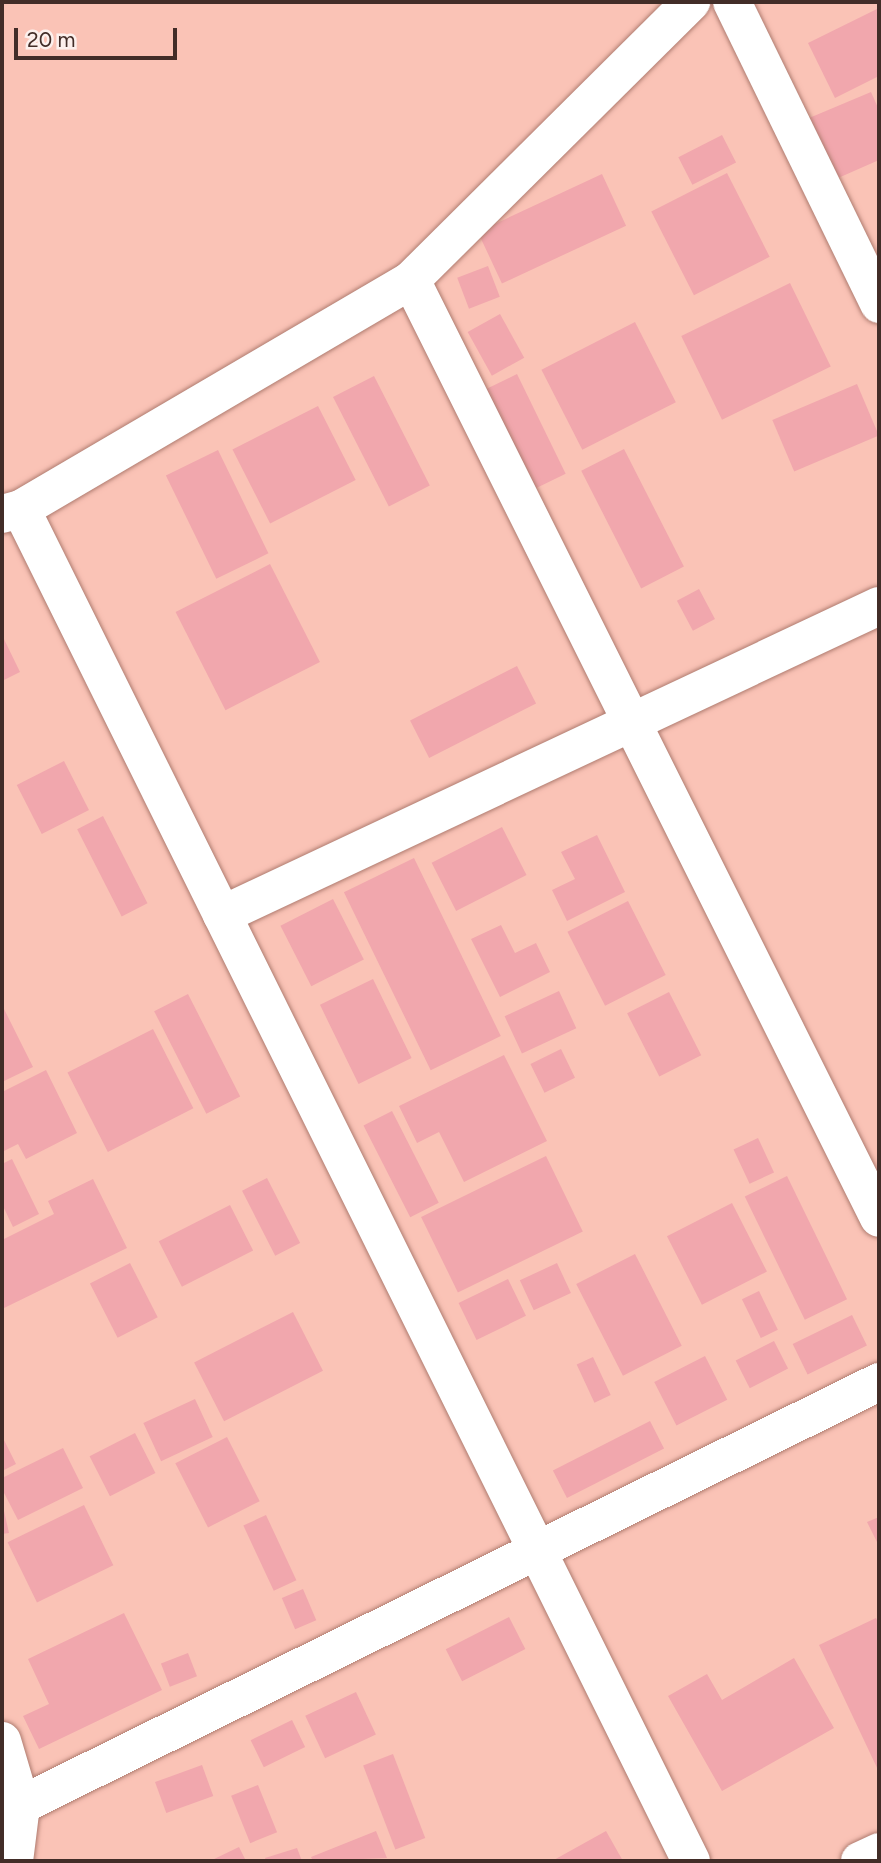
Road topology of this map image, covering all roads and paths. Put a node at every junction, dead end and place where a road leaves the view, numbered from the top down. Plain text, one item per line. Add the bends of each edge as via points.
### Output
1 (691, 2) edge
2 (732, 2) edge
3 (411, 280) junction
4 (879, 304) edge
5 (11, 512) edge
6 (879, 606) edge
7 (632, 722) junction
8 (222, 915) junction
9 (879, 1218) edge
10 (879, 1382) edge
11 (537, 1551) junction
12 (2, 1741) edge
13 (20, 1805) junction
14 (879, 1852) edge
15 (14, 1861) edge
16 (691, 1861) edge
17 (860, 1861) edge

1 - 3 street
2 - 4 street
3 - 5 street
3 - 7 street
5 - 8 street
6 - 7 street
7 - 8 street
7 - 9 street
8 - 11 street
10 - 11 street
11 - 13 street
11 - 16 street
12 - 13 street
13 - 15 street
14 - 17 street

